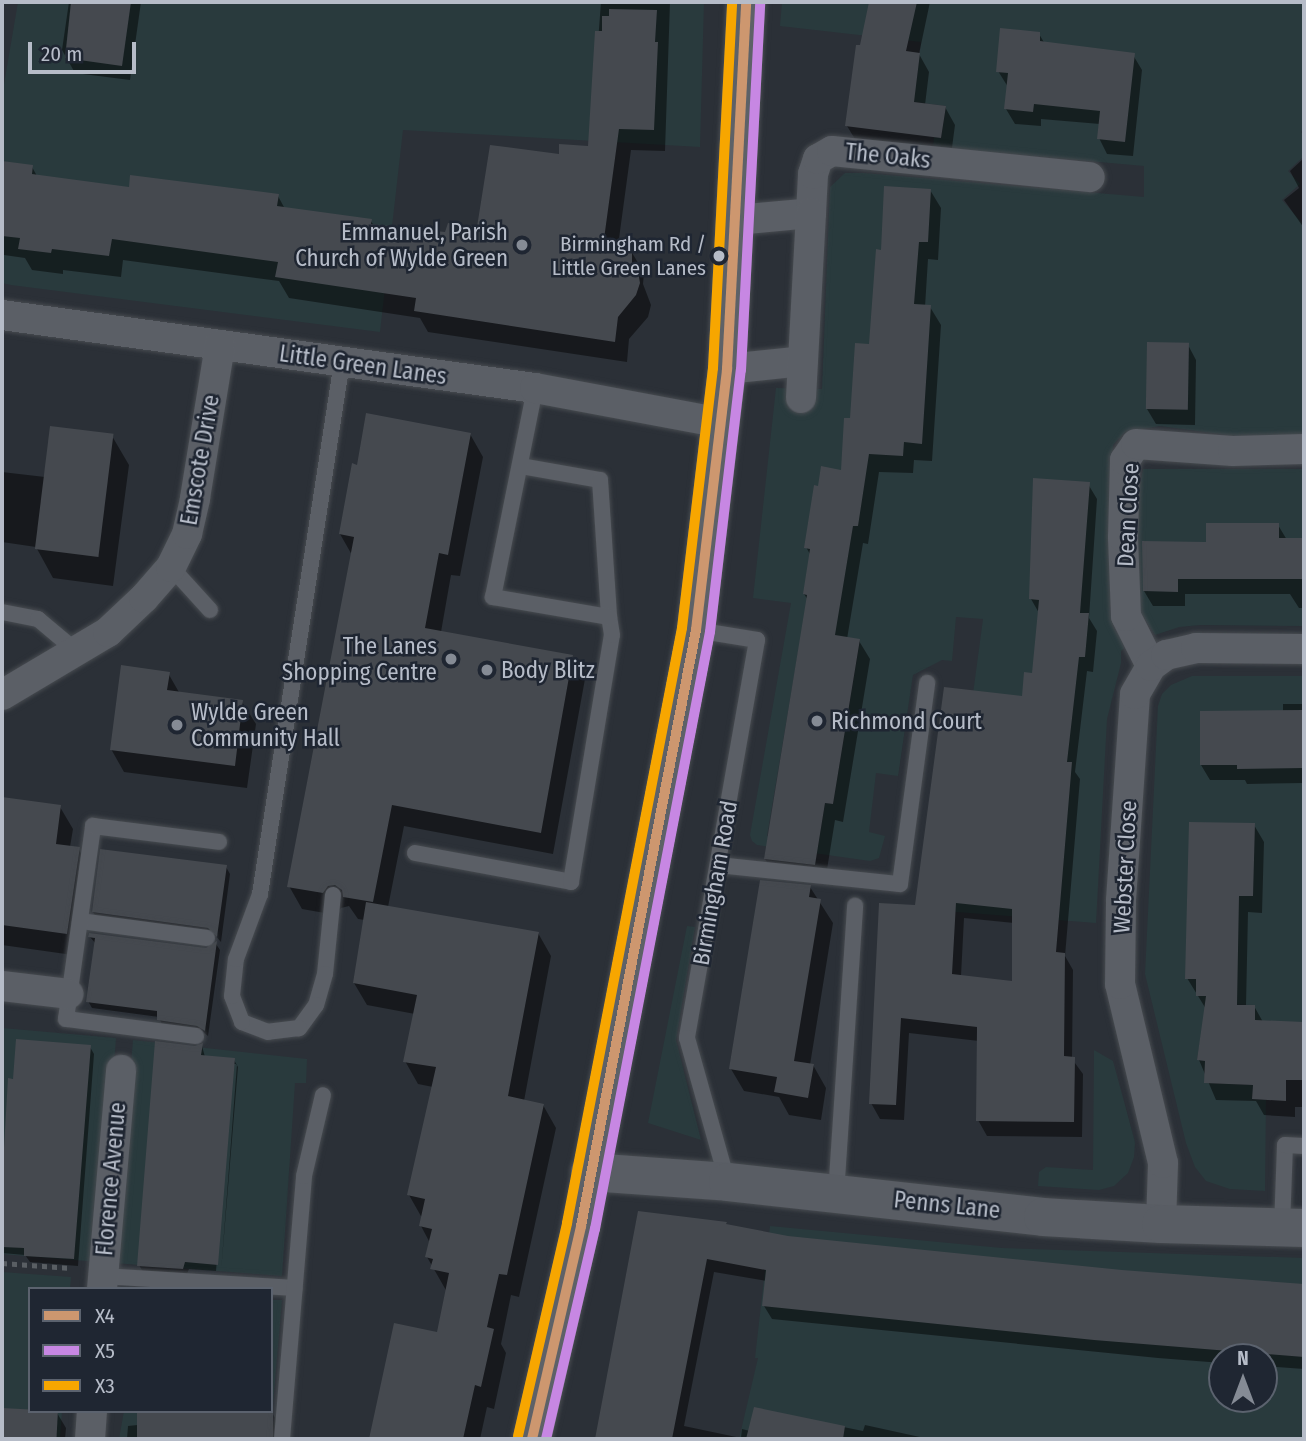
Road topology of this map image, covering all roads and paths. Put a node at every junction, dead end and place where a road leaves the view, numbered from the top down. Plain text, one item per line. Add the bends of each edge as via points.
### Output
1 (746, 2) edge
2 (1090, 177) dead end
3 (811, 213) junction
4 (736, 220) junction
5 (2, 315) edge
6 (220, 345) junction
7 (803, 361) junction
8 (342, 362) junction
9 (727, 369) junction
10 (535, 388) junction
11 (801, 398) dead end
12 (722, 423) junction
13 (1304, 449) edge
14 (521, 466) junction
15 (171, 567) junction
16 (210, 610) dead end
17 (2, 612) edge
18 (609, 617) junction
19 (696, 630) junction
20 (1304, 649) edge
21 (76, 651) junction
22 (1151, 666) junction
23 (927, 683) dead end
24 (2, 695) edge
25 (219, 842) dead end
26 (415, 853) dead end
27 (718, 865) junction
28 (333, 895) dead end
29 (855, 906) dead end
30 (80, 921) junction
31 (207, 938) dead end
32 (2, 986) edge
33 (69, 994) junction
34 (196, 1036) dead end
35 (121, 1070) dead end
36 (323, 1095) dead end
37 (1304, 1146) edge
38 (590, 1172) junction
39 (728, 1182) junction
40 (836, 1194) junction
41 (1161, 1224) junction
42 (1293, 1228) edge
43 (2, 1263) edge
44 (103, 1282) edge
45 (263, 1287) edge
46 (273, 1287) edge
47 (295, 1288) junction
48 (92, 1413) edge
49 (90, 1439) edge
50 (282, 1439) edge
51 (532, 1439) edge

1 - 4 main road
2 - 3 street, The Oaks via 832,151 818,159
3 - 4 street
3 - 7 street
4 - 9 main road
5 - 6 street, Little Green Lanes
6 - 8 street, Little Green Lanes
6 - 15 street, Emscote Drive via 190,522
7 - 9 street
7 - 11 street
8 - 10 street, Little Green Lanes
8 - 28 lane via 260,894 236,958 232,996 242,1021 268,1032 299,1028 316,1005 325,974
9 - 12 main road
10 - 12 street, Little Green Lanes
10 - 14 lane
12 - 19 main road
13 - 22 street, Dean Close via 1233,451 1136,444 1125,460 1126,617
14 - 18 lane via 600,480
14 - 18 lane via 493,597
15 - 16 lane
15 - 21 street, Emscote Drive via 108,632
17 - 21 lane via 38,620
18 - 26 lane via 612,635 571,882
19 - 27 lane, Birmingham Road via 757,640
19 - 38 main road
20 - 22 street via 1196,648 1166,655
21 - 24 street, Emscote Drive
22 - 41 street, Webster Close via 1135,694 1120,984 1163,1163
23 - 27 lane via 900,884
25 - 30 lane via 93,826
27 - 39 lane, Birmingham Road via 687,1038
29 - 40 lane
30 - 31 lane
30 - 33 lane
32 - 33 street
33 - 34 lane via 66,1018
35 - 44 street, Florence Avenue
36 - 47 lane via 304,1176
37 - 42 lane via 1284,1145
38 - 39 main road, Penns Lane
38 - 51 main road
39 - 40 main road, Penns Lane
40 - 41 main road, Penns Lane via 1043,1217
41 - 42 main road, Penns Lane
43 - 44 path via 70,1268
44 - 45 lane
46 - 47 lane
47 - 50 lane
48 - 49 street

